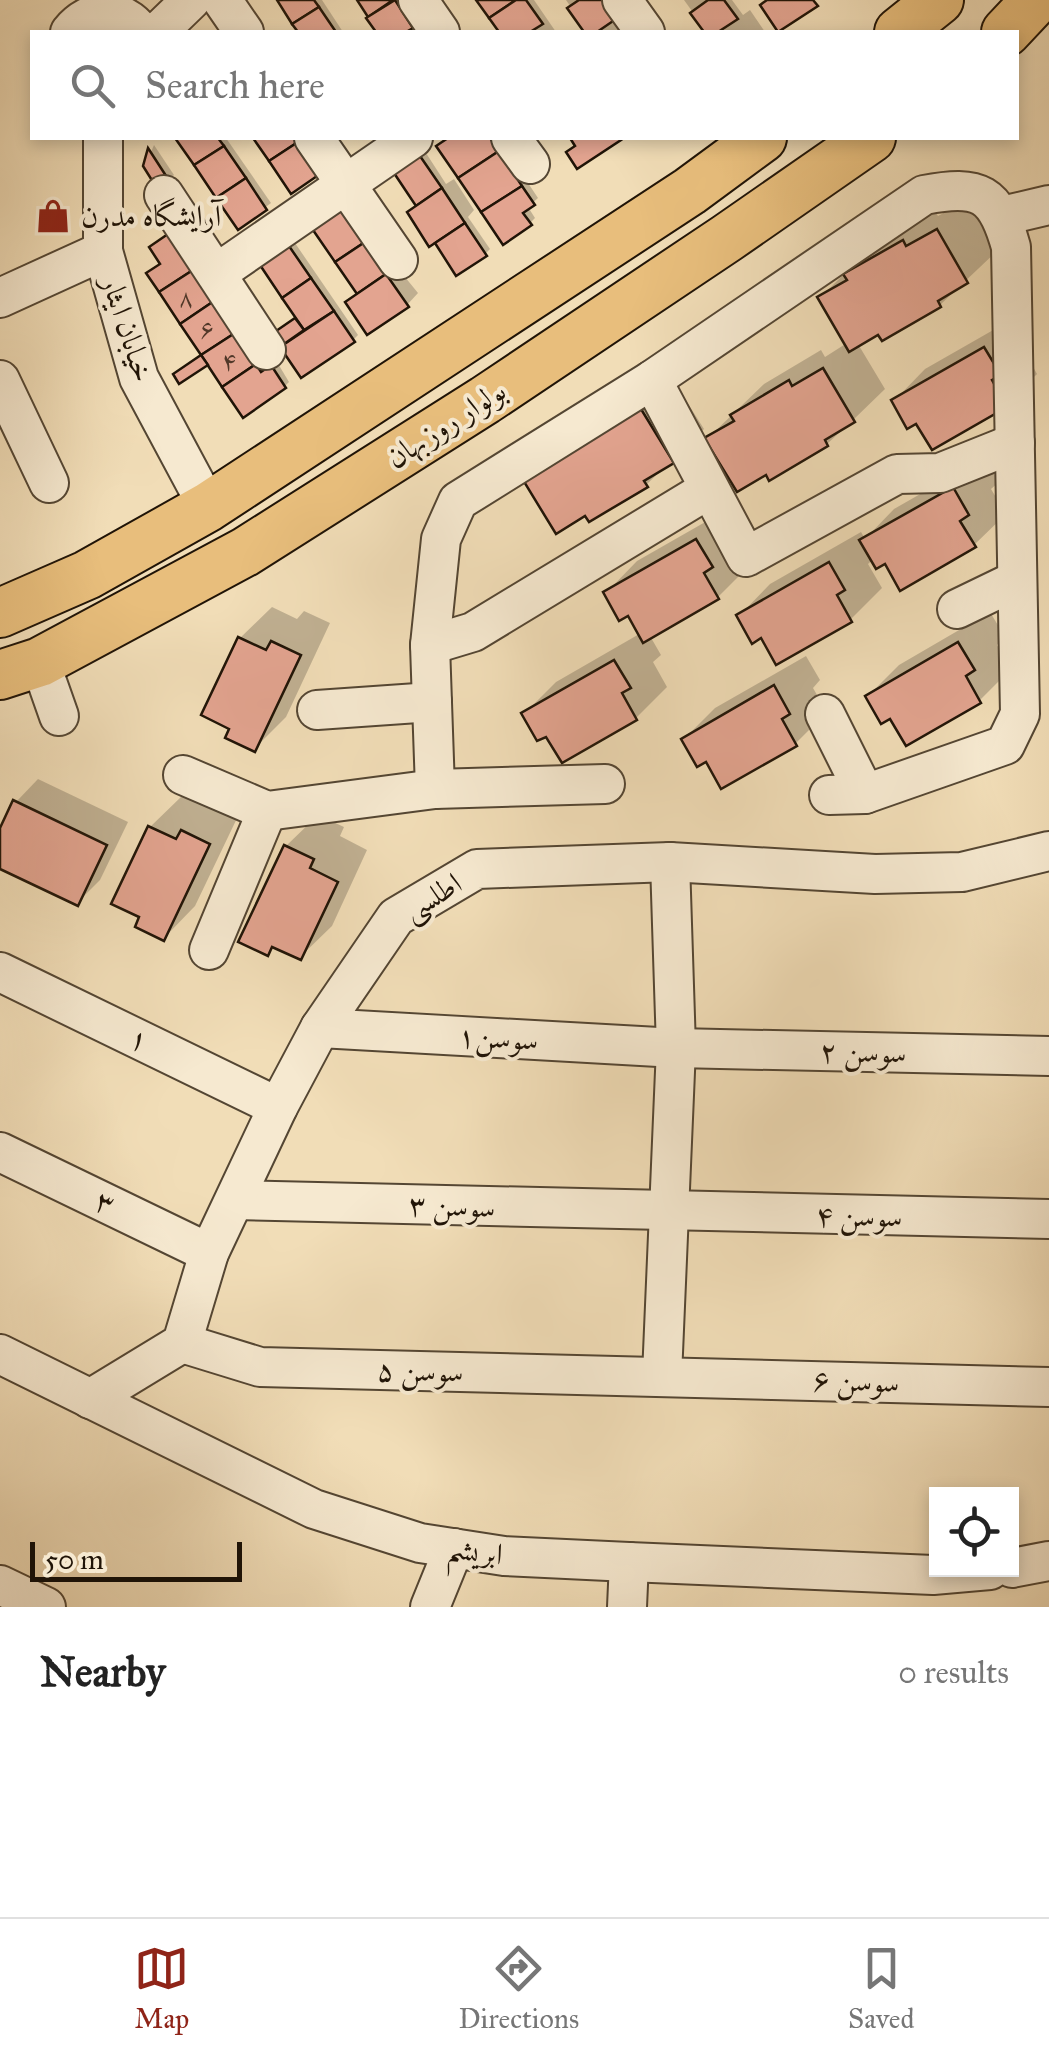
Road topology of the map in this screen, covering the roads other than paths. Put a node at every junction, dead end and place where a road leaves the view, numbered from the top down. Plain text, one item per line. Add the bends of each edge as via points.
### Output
1 (190, 0) edge
2 (222, 0) edge
3 (418, 0) edge
4 (622, 0) edge
5 (939, 0) edge
6 (1036, 0) edge
7 (74, 17) edge
8 (140, 30) edge
9 (160, 30) edge
10 (243, 30) edge
11 (439, 30) edge
12 (643, 30) edge
13 (902, 30) edge
14 (1008, 30) edge
15 (103, 140) edge
16 (315, 140) edge
17 (410, 140) edge
18 (759, 140) edge
19 (868, 140) edge
20 (345, 184) junction
21 (690, 191) junction
22 (164, 196) dead end
23 (1049, 205) edge
24 (1002, 216) junction
25 (728, 238) junction
26 (103, 251) junction
27 (398, 260) dead end
28 (217, 273) junction
29 (0, 298) edge
30 (266, 350) dead end
31 (0, 380) edge
32 (652, 380) junction
33 (1015, 443) junction
34 (50, 483) dead end
35 (709, 489) junction
36 (208, 507) junction
37 (1018, 580) junction
38 (957, 609) dead end
39 (0, 613) edge
40 (430, 646) junction
41 (20, 668) edge
42 (432, 702) junction
43 (317, 710) dead end
44 (825, 714) dead end
45 (58, 716) dead end
46 (184, 775) dead end
47 (606, 784) dead end
48 (436, 789) junction
49 (267, 812) junction
50 (1049, 850) edge
51 (670, 862) junction
52 (209, 950) dead end
53 (0, 972) edge
54 (320, 1028) junction
55 (676, 1048) junction
56 (1049, 1056) edge
57 (278, 1107) junction
58 (0, 1152) edge
59 (235, 1200) junction
60 (669, 1212) junction
61 (1049, 1219) edge
62 (209, 1253) junction
63 (182, 1343) junction
64 (3, 1362) edge
65 (662, 1376) junction
66 (1049, 1387) edge
67 (90, 1399) junction
68 (454, 1548) junction
69 (628, 1562) junction
70 (1049, 1562) edge
71 (1019, 1567) edge
72 (929, 1575) edge
73 (0, 1585) edge
74 (46, 1607) edge
75 (430, 1607) edge
76 (628, 1607) edge

1 - 9 street
2 - 10 street
3 - 11 street
4 - 12 street
5 - 13 main road
6 - 14 main road
7 - 8 street via 117,14
15 - 26 street, خیابان ایثار
16 - 20 street
17 - 20 street
18 - 21 main road, بولوار روزبهان
19 - 25 main road, بولوار روزبهان
20 - 27 street
20 - 28 street
21 - 25 main road
21 - 36 main road, بولوار روزبهان
22 - 28 street
23 - 24 street
24 - 32 street via 980,194 954,189 924,195
24 - 33 street via 1011,248
25 - 41 main road, بولوار روزبهان via 245,552
26 - 29 street
26 - 36 street, خیابان ایثار via 139,378
28 - 30 street
31 - 34 street
32 - 35 street
32 - 40 street via 458,501 441,540
33 - 35 street via 940,473 897,474 746,557
33 - 37 street
35 - 40 street via 472,632
36 - 39 main road, بولوار روزبهان via 87,576
37 - 38 street
37 - 44 street via 1020,714 1004,745 847,794
40 - 42 street
41 - 45 street
42 - 43 street
42 - 48 street
46 - 49 street
47 - 48 street
48 - 49 street
49 - 52 street
50 - 51 street, اطلسی via 962,872
51 - 54 street, اطلسی via 477,869 396,917
51 - 55 street
53 - 57 street, ۱
54 - 55 street, سوسن۱
54 - 57 street, اطلسی
55 - 56 street, سوسن ۲
55 - 60 street
57 - 59 street, اطلسی
58 - 62 street, ۳
59 - 60 street, سوسن ۳
59 - 62 street, اطلسی
60 - 61 street, سوسن ۴
60 - 65 street
62 - 63 street, اطلسی
63 - 65 street, ۵ سوسن via 260,1368
63 - 67 street
64 - 67 street, ابریشم
65 - 66 street, سوسن ۶
67 - 68 street, ابریشم via 314,1509
68 - 69 street, ابریشم
68 - 75 street
69 - 72 street, ابریشم
69 - 76 street
70 - 71 street
73 - 74 street

